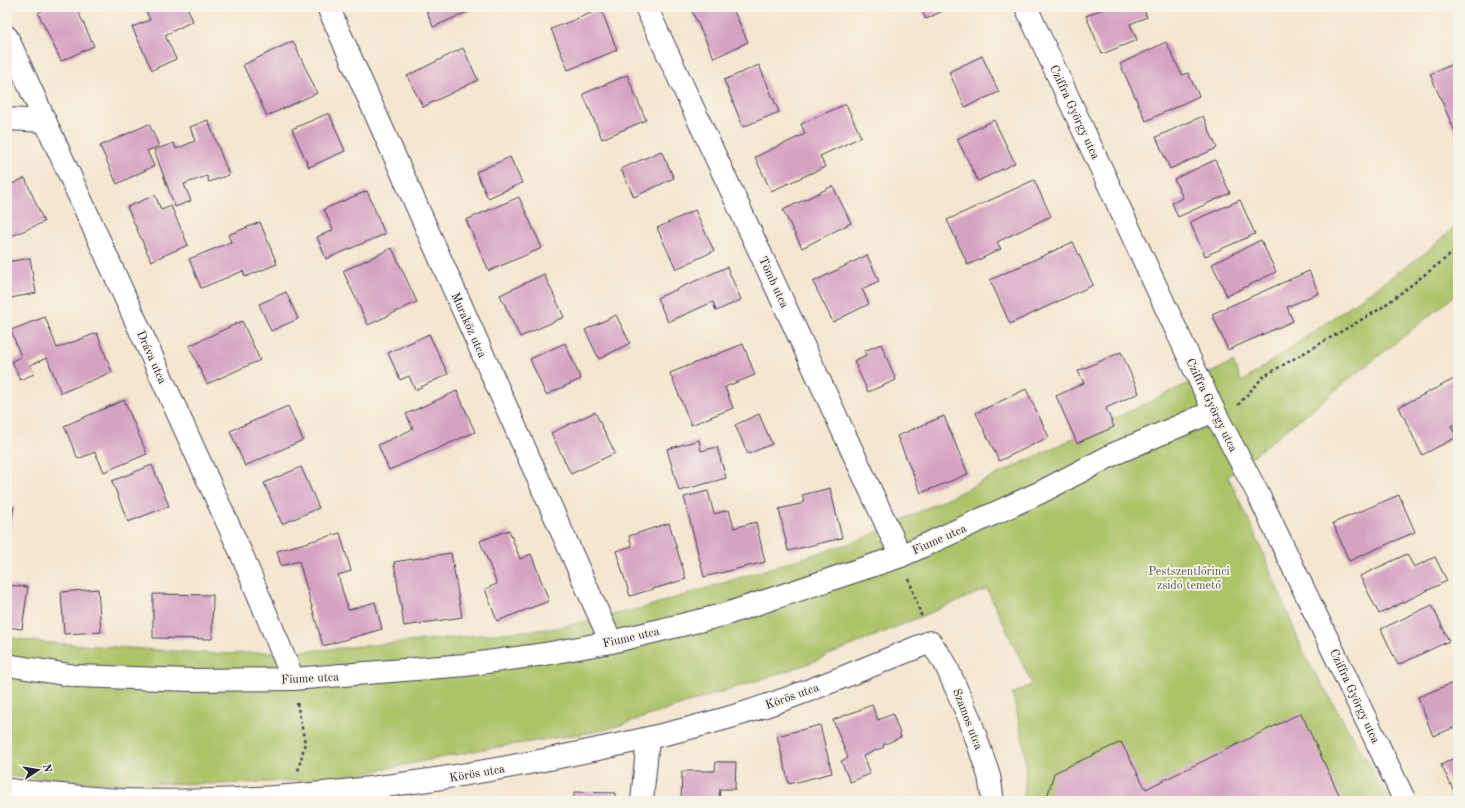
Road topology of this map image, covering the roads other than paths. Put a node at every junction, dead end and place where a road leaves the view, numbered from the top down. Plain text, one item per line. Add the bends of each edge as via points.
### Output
1 (328, 7) edge
2 (646, 7) edge
3 (1026, 7) edge
4 (7, 37) edge
5 (7, 119) edge
6 (45, 121) junction
7 (1217, 417) junction
8 (901, 556) junction
9 (611, 642) junction
10 (930, 642) joint
11 (7, 665) edge
12 (293, 679) junction
13 (648, 739) junction
14 (7, 790) edge
15 (293, 798) edge
16 (642, 801) edge
17 (993, 801) edge
18 (1405, 801) edge

1 - 9 street, Muraköz utca
2 - 8 street, Tömb utca
3 - 7 street, Cziffra György utca
4 - 6 street, Dráva utca
5 - 6 street
6 - 12 street, Dráva utca via 242,555
7 - 8 street, Fiume utca via 1114,454 1039,493
7 - 18 street, Cziffra György utca via 1264,508
8 - 9 street, Fiume utca via 724,615
9 - 12 street, Fiume utca via 464,665
10 - 13 street, Körös utca via 799,694
10 - 17 street, Szamos utca via 945,663 970,720 989,776
11 - 12 street, Fiume utca via 76,676 191,680
13 - 15 street, Körös utca via 482,773
13 - 16 street
14 - 15 street, Körös utca via 120,800

